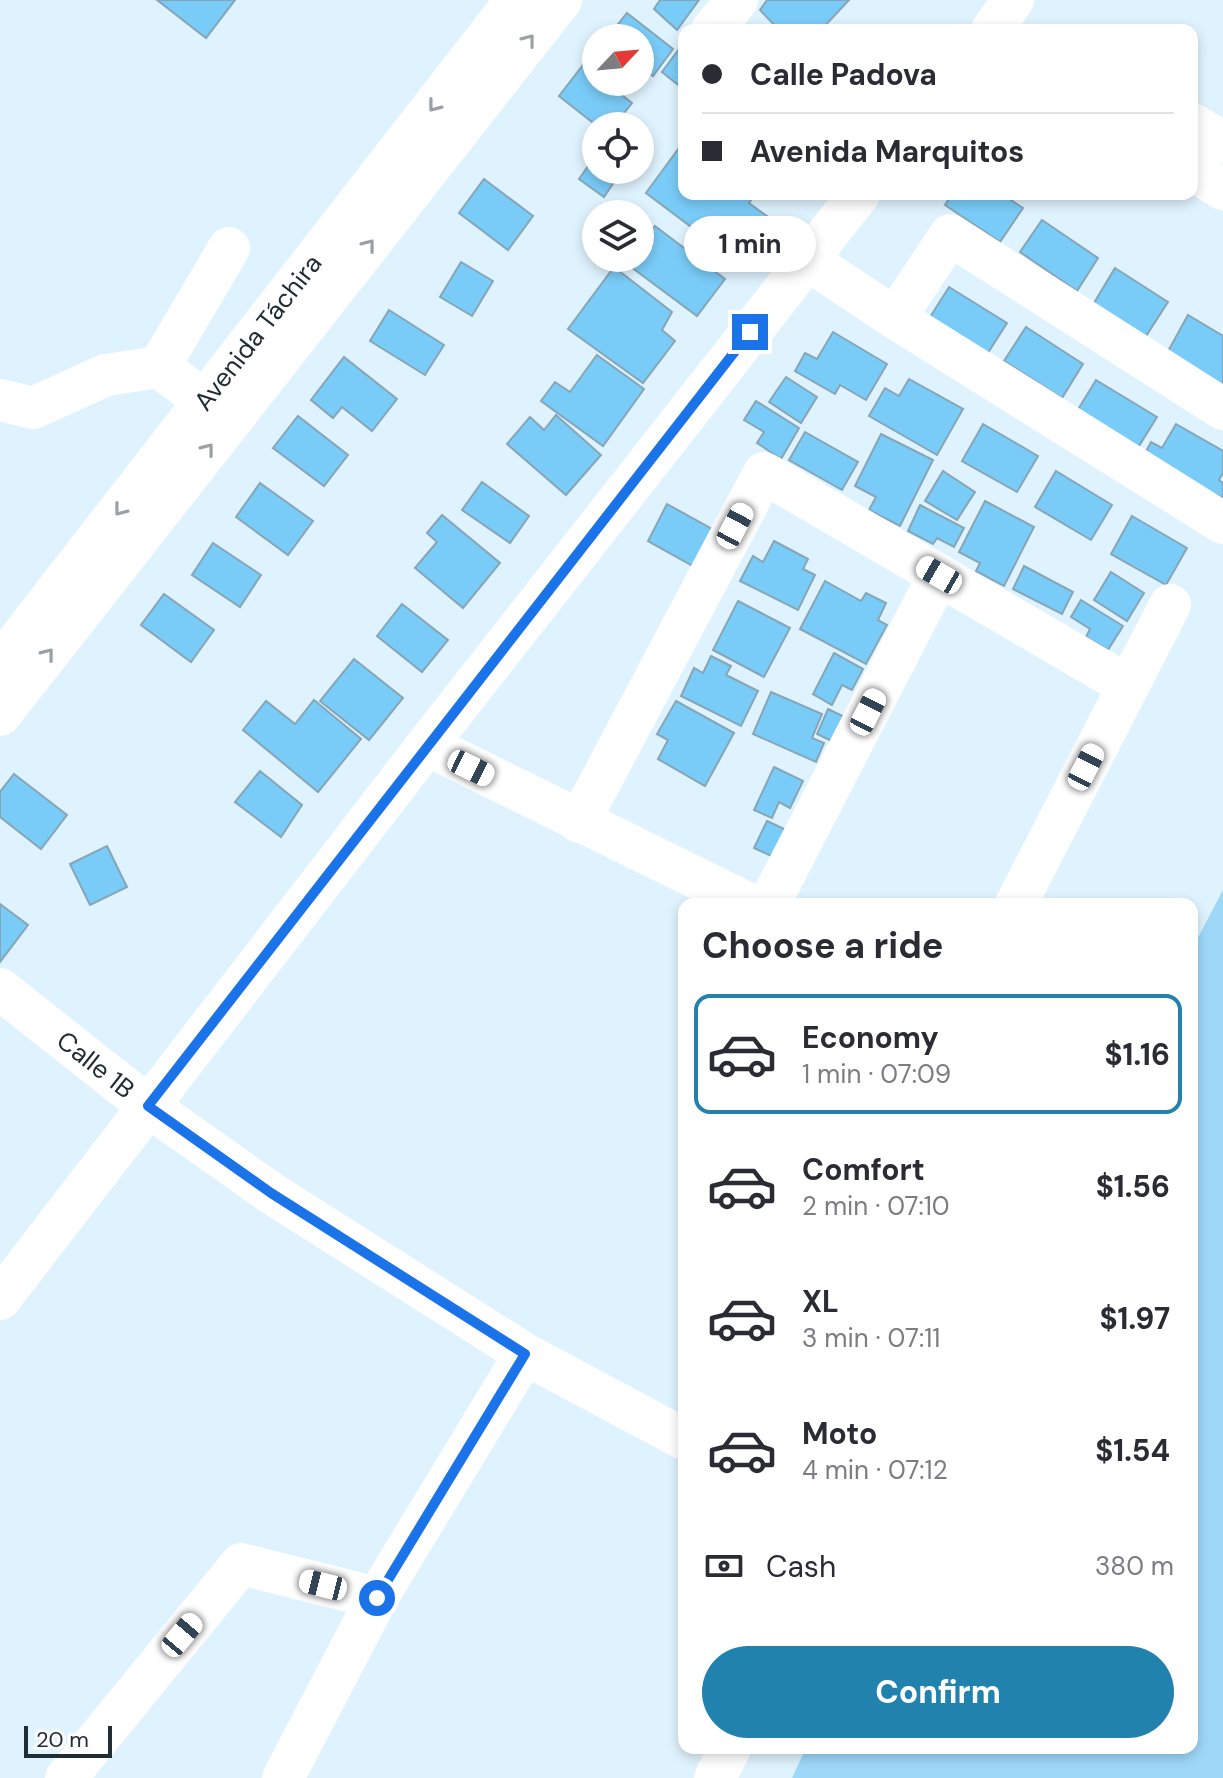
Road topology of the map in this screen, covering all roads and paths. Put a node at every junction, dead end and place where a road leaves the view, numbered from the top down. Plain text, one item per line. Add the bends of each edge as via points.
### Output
1 (516, 0) edge
2 (561, 0) edge
3 (737, 0) edge
4 (974, 0) edge
5 (1013, 0) edge
6 (717, 24) edge
7 (983, 24) edge
8 (996, 24) edge
9 (1198, 127) edge
10 (1223, 142) edge
11 (1198, 174) edge
12 (1223, 189) edge
13 (854, 200) edge
14 (229, 248) dead end
15 (806, 259) junction
16 (895, 318) junction
17 (159, 367) junction
18 (0, 400) edge
19 (205, 401) junction
20 (1223, 409) edge
21 (1223, 523) edge
22 (939, 575) junction
23 (1170, 605) dead end
24 (0, 664) edge
25 (1127, 685) junction
26 (0, 715) edge
27 (427, 745) junction
28 (579, 822) junction
29 (737, 898) edge
30 (772, 898) edge
31 (1019, 898) edge
32 (0, 989) edge
33 (148, 1106) junction
34 (0, 1299) edge
35 (525, 1354) junction
36 (678, 1436) edge
37 (377, 1598) junction
38 (727, 1754) edge
39 (66, 1778) edge
40 (283, 1778) edge
41 (715, 1778) edge

1 -> 19 street, Avenida Táchira
26 -> 2 street
3 - 6 street
4 - 7 street via 982,10
5 - 8 street
9 - 10 street
11 - 12 street
13 - 15 street
14 - 17 street
15 - 16 street
15 - 27 street
16 - 20 street via 950,235
16 - 21 street
17 - 18 street via 106,375 33,408
17 - 19 street
19 -> 24 street, Avenida Táchira
22 - 25 street
22 - 28 street via 764,473
22 - 30 street
23 - 25 street
25 - 31 street
27 - 28 street
27 - 33 street
28 - 29 street
32 - 33 street, Calle 1B
33 - 34 street
33 - 35 street, Calle 1B via 271,1193
35 - 36 street, Calle 1B
35 - 37 street
37 - 39 street via 241,1564
37 - 40 street
38 - 41 street

